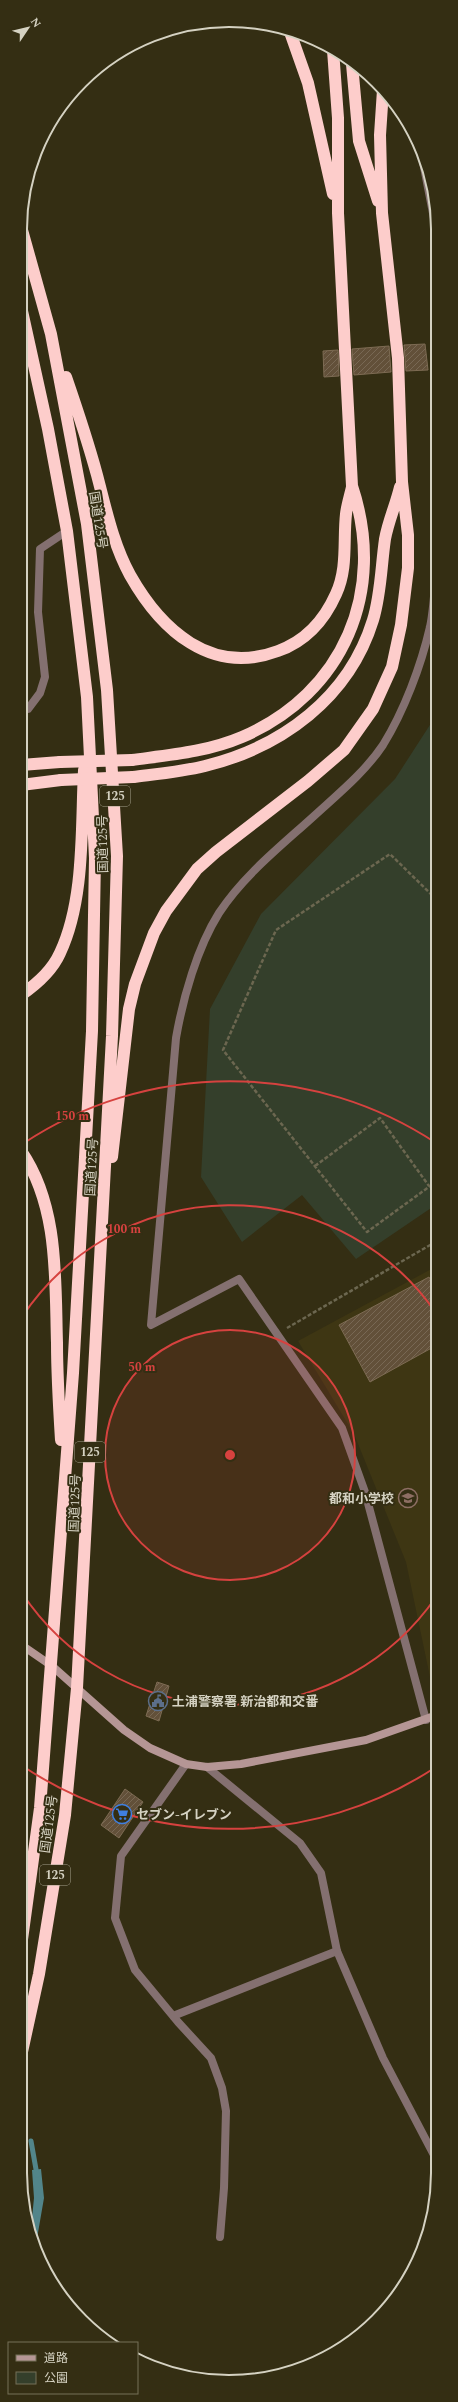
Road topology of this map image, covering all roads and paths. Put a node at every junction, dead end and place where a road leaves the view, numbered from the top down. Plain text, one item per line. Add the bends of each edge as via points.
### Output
1 (292, 37) edge
2 (334, 57) edge
3 (352, 69) edge
4 (382, 98) edge
5 (338, 213) junction
6 (382, 213) junction
7 (27, 248) edge
8 (27, 334) edge
9 (51, 334) junction
10 (402, 482) junction
11 (352, 486) junction
12 (67, 531) junction
13 (431, 616) edge
14 (430, 627) joint
15 (86, 697) junction
16 (27, 709) edge
17 (27, 765) edge
18 (27, 784) edge
19 (431, 894) edge
20 (27, 990) edge
21 (27, 1164) edge
22 (315, 1166) junction
23 (430, 1186) joint
24 (431, 1244) edge
25 (99, 1261) junction
26 (277, 1334) junction
27 (63, 1488) junction
28 (27, 1649) edge
29 (52, 1666) junction
30 (77, 1688) junction
31 (431, 1718) edge
32 (426, 1720) junction
33 (186, 1764) junction
34 (207, 1767) junction
35 (27, 1903) edge
36 (337, 1951) junction
37 (173, 2016) junction
38 (27, 2029) edge
39 (431, 2149) edge
40 (220, 2237) dead end

1 - 5 highway via 308,83
2 - 5 highway via 338,118
3 - 6 highway via 358,141
4 - 6 highway via 380,135
5 - 11 highway
6 - 10 highway via 398,358
7 - 9 highway, 国道125号 / 125
8 - 12 highway, 国道125号 / 125
9 - 11 highway via 86,435 118,550 130,575 162,620 194,646 220,656 251,659 285,649 302,640 315,627 336,593 343,572 346,513
9 - 25 highway, 国道125号 / 125 via 87,524 107,690 114,790 116,948
10 - 18 highway, bridge via 386,538 379,598 368,636 349,673 324,703 289,731 252,751 204,766 133,777
10 - 25 highway via 408,535 408,568 401,625 392,667 373,709 344,750 237,834 197,870 166,911 144,956 129,1010
11 - 17 highway, bridge via 362,514 366,554 364,578 354,622 337,659 299,702 264,726 241,738 215,746 132,760
12 - 15 highway, 国道125号 / 125
12 - 16 street via 40,549 38,612 45,678 40,693
13 - 14 street
14 - 26 street via 406,700 383,745 356,777 268,857 219,914 192,974 181,1010 173,1069 151,1325 239,1279
15 - 20 highway via 80,854 75,902 60,954 49,971
15 - 27 highway, 国道125号 / 125 via 95,858 92,1031 73,1373
19 - 22 path via 390,854 276,930 223,1050
21 - 27 highway via 44,1202 55,1264
22 - 23 path via 368,1232
22 - 23 path via 380,1118
24 - 26 path
25 - 30 highway, 国道125号 / 125
26 - 32 street via 342,1428 365,1492
27 - 29 highway, 国道125号 / 125
28 - 29 street
29 - 30 street
29 - 35 highway, 国道125号 / 125 via 40,1808
30 - 33 street via 124,1730 150,1748
30 - 38 highway, 国道125号 / 125 via 65,1815 39,1974
31 - 32 street
32 - 34 street via 366,1740 241,1764
33 - 34 street
33 - 37 street via 121,1856 115,1918 135,1970
34 - 36 street via 300,1843 321,1873
36 - 37 street
36 - 39 street via 383,2058
37 - 40 street via 211,2058 222,2088 226,2111

